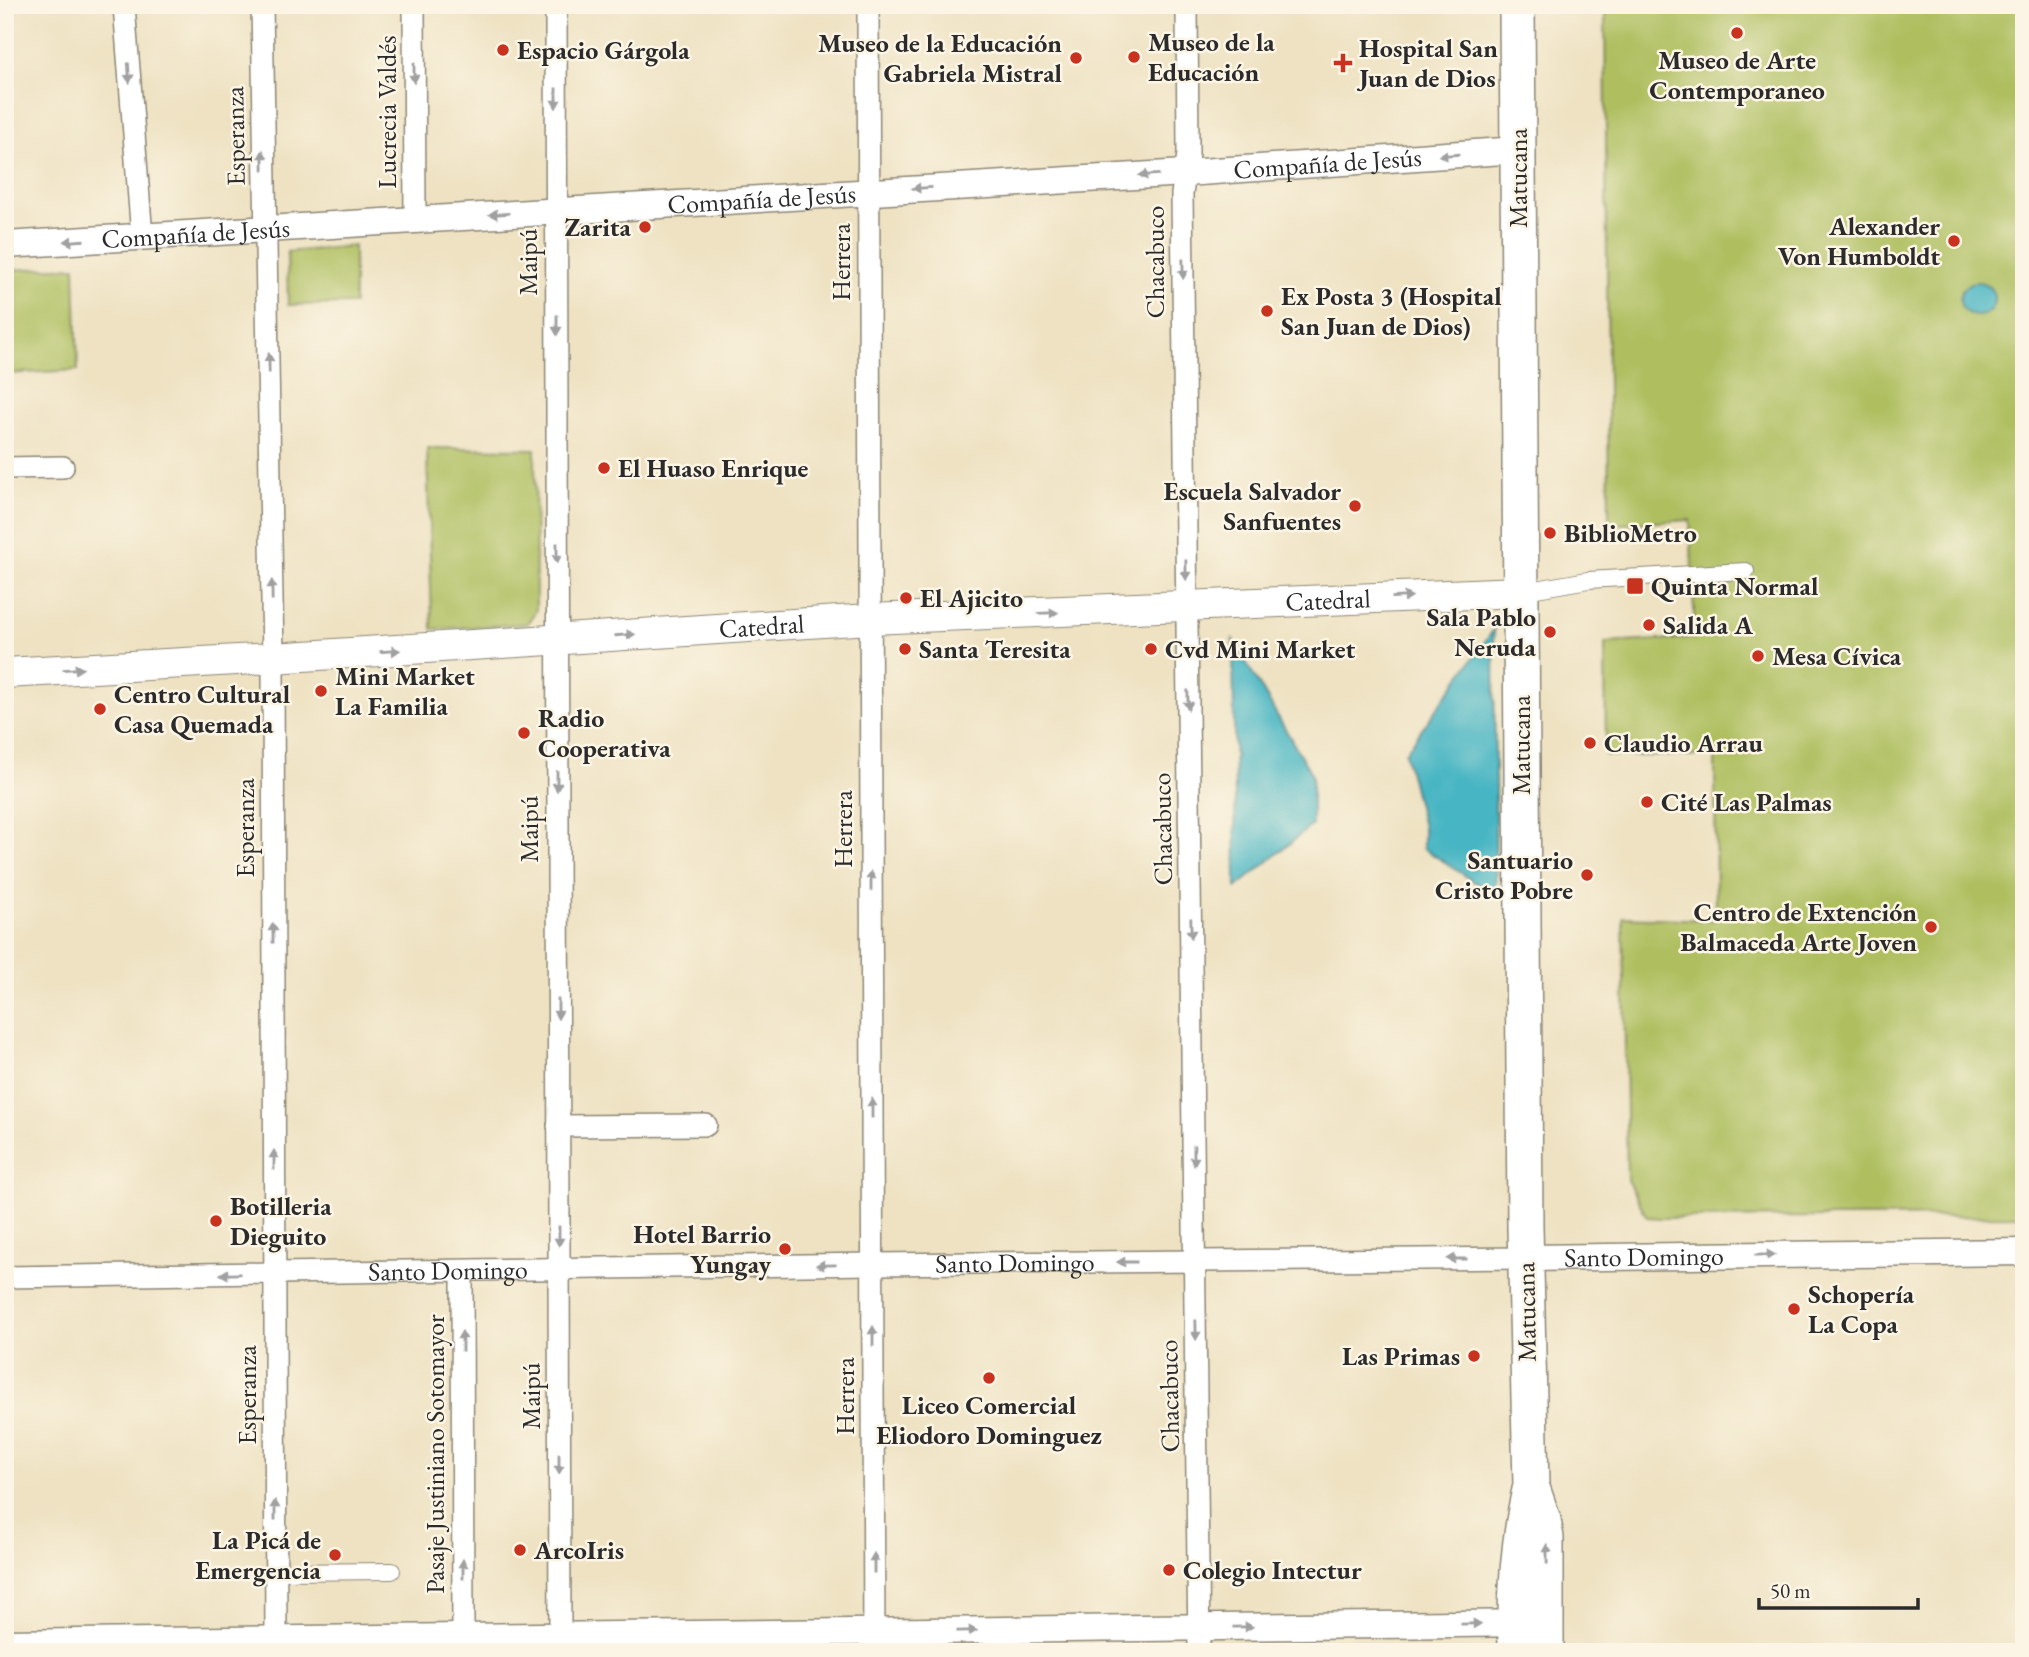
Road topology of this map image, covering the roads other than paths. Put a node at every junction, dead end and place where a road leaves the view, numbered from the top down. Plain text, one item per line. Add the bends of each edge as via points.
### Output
1 (124, 5) edge
2 (262, 5) edge
3 (414, 5) edge
4 (556, 5) edge
5 (868, 5) edge
6 (1187, 5) edge
7 (1517, 5) edge
8 (1517, 150) junction
9 (1185, 173) junction
10 (869, 191) junction
11 (556, 211) junction
12 (415, 219) junction
13 (264, 228) junction
14 (142, 237) junction
15 (5, 245) edge
16 (63, 467) dead end
17 (5, 468) edge
18 (1746, 571) dead end
19 (1520, 592) junction
20 (1187, 607) junction
21 (870, 620) junction
22 (557, 640) junction
23 (273, 658) junction
24 (5, 673) edge
25 (706, 1125) dead end
26 (558, 1126) junction
27 (2024, 1252) edge
28 (1525, 1258) junction
29 (1196, 1261) junction
30 (873, 1264) junction
31 (558, 1270) junction
32 (462, 1271) junction
33 (274, 1273) junction
34 (5, 1277) edge
35 (392, 1572) dead end
36 (275, 1573) junction
37 (463, 1637) junction
38 (1531, 1637) edge
39 (1199, 1640) edge
40 (874, 1642) edge
41 (5, 1643) edge
42 (560, 1644) edge
43 (275, 1646) edge

1 -> 14 street
13 -> 2 street, Esperanza
3 -> 12 street, Lucrecia Valdés
4 -> 11 street, Maipú
5 - 10 street, Herrera
6 - 9 street, Chacabuco
7 - 8 main road, Matucana
8 -> 9 street, Compañía de Jesús
8 - 19 main road, Matucana
9 -> 10 street, Compañía de Jesús
9 -> 20 street, Chacabuco
10 - 11 street, Compañía de Jesús
10 - 21 street, Herrera
11 -> 12 street, Compañía de Jesús
11 -> 22 street, Maipú
12 - 13 street, Compañía de Jesús
13 - 14 street, Compañía de Jesús
23 -> 13 street, Esperanza via 269,296
14 -> 15 street, Compañía de Jesús
16 - 17 street
18 - 19 street via 1588,580
20 -> 19 main road, Catedral
19 - 28 main road, Matucana
21 -> 20 main road, Catedral
20 -> 29 street, Chacabuco
22 -> 21 main road, Catedral
30 -> 21 street, Herrera
23 -> 22 main road, Catedral
22 -> 26 street, Maipú
24 -> 23 main road, Catedral
33 -> 23 street, Esperanza
25 - 26 street
26 -> 31 street, Maipú
28 -> 27 street, Santo Domingo
28 -> 29 street, Santo Domingo
28 - 38 main road, Matucana via 1531,1485 1517,1562
29 -> 30 street, Santo Domingo
29 -> 39 street, Chacabuco
30 -> 31 street, Santo Domingo
40 -> 30 street, Herrera
31 - 32 street, Santo Domingo
31 -> 42 street, Maipú
32 - 33 street, Santo Domingo
37 -> 32 street, Pasaje Justiniano Sotomayor
33 -> 34 street, Santo Domingo
36 -> 33 street, Esperanza
35 - 36 street
36 - 43 street, Esperanza
37 - 42 street
37 - 43 street
39 -> 38 street
40 -> 39 street
40 - 42 street
41 - 43 street

